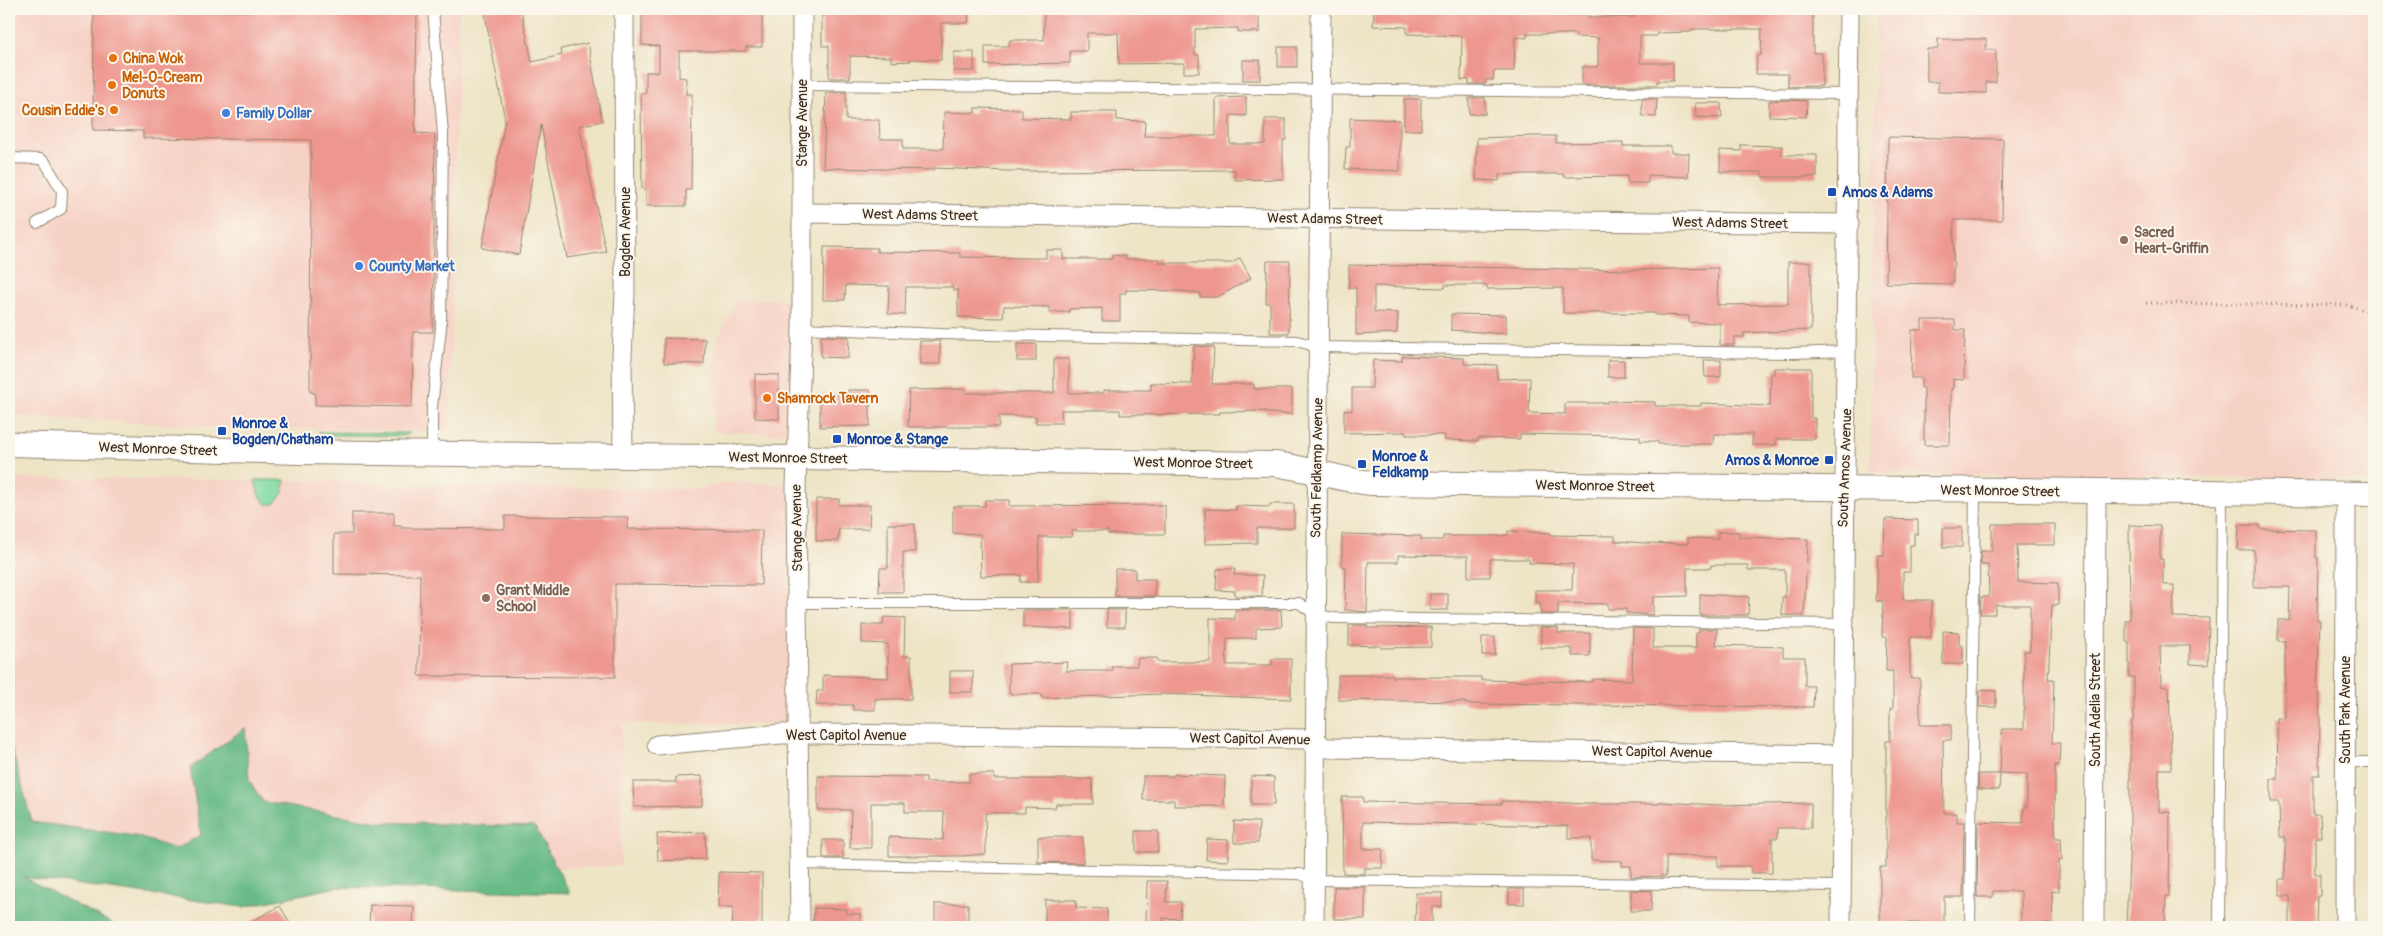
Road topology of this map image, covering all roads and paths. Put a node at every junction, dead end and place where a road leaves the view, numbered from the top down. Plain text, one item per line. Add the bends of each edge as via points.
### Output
1 (433, 9) edge
2 (624, 9) edge
3 (802, 9) edge
4 (1321, 9) edge
5 (1849, 9) edge
6 (801, 85) junction
7 (1320, 88) junction
8 (1849, 94) junction
9 (9, 158) edge
10 (802, 213) junction
11 (1319, 219) junction
12 (36, 224) dead end
13 (1849, 224) junction
14 (2146, 303) dead end
15 (2374, 317) edge
16 (802, 328) junction
17 (1318, 347) junction
18 (1848, 351) junction
19 (9, 444) edge
20 (432, 453) junction
21 (623, 456) junction
22 (799, 458) junction
23 (1317, 470) junction
24 (1845, 490) junction
25 (1975, 491) junction
26 (2096, 492) junction
27 (2222, 492) junction
28 (2346, 493) junction
29 (2374, 494) edge
30 (799, 603) junction
31 (1316, 615) junction
32 (1843, 624) junction
33 (797, 734) junction
34 (1315, 739) junction
35 (657, 745) dead end
36 (1842, 754) junction
37 (2345, 762) junction
38 (2374, 762) edge
39 (799, 864) junction
40 (1315, 880) junction
41 (1841, 886) junction
42 (800, 927) edge
43 (1314, 927) edge
44 (1841, 927) edge
45 (1970, 927) edge
46 (2094, 927) edge
47 (2219, 927) edge
48 (2345, 927) edge

1 - 20 lane via 443,144 441,328 432,407
2 - 21 street, Bogden Avenue
3 - 6 street, Stange Avenue
4 - 7 street, South Feldkamp Avenue
5 - 8 street, South Amos Avenue
6 - 7 lane
6 - 10 street, Stange Avenue
7 - 8 lane
7 - 11 street, South Feldkamp Avenue
8 - 13 street, South Amos Avenue
9 - 12 lane via 40,158 46,162 62,191 61,208
10 - 11 street, West Adams Street
10 - 16 street, Stange Avenue
11 - 13 street, West Adams Street
11 - 17 street, South Feldkamp Avenue
13 - 18 street, South Amos Avenue
14 - 15 path via 2346,305 2365,310
16 - 17 lane via 1297,341
16 - 22 street, Stange Avenue
17 - 18 lane
17 - 23 street, South Feldkamp Avenue
18 - 24 street, South Amos Avenue
19 - 20 street, West Monroe Street
20 - 21 street, West Monroe Street
21 - 22 street, West Monroe Street
22 - 23 street, West Monroe Street via 1274,464
22 - 30 street, Stange Avenue via 796,486
23 - 24 street, West Monroe Street via 1349,481 1372,483
23 - 31 street, South Feldkamp Avenue
24 - 25 street, West Monroe Street
24 - 32 street, South Amos Avenue
25 - 26 street, West Monroe Street
25 - 45 lane
26 - 27 street, West Monroe Street
26 - 46 street, South Adelia Street
27 - 28 street, West Monroe Street
27 - 47 lane
28 - 29 street, West Monroe Street
28 - 37 street, South Park Avenue
30 - 31 lane via 1299,604
30 - 33 street, Stange Avenue
31 - 32 lane via 1334,618
31 - 34 street, South Feldkamp Avenue
32 - 36 street, South Amos Avenue
33 - 34 street, West Capitol Avenue
33 - 35 street, West Capitol Avenue
33 - 39 street, Stange Avenue
34 - 36 street, West Capitol Avenue via 1324,748
34 - 40 street, South Feldkamp Avenue
36 - 41 street, South Amos Avenue
37 - 38 lane
37 - 48 street, South Park Avenue
39 - 40 lane via 1296,874
39 - 42 street, Stange Avenue
40 - 41 lane
40 - 43 street, South Feldkamp Avenue
41 - 44 street, South Amos Avenue

